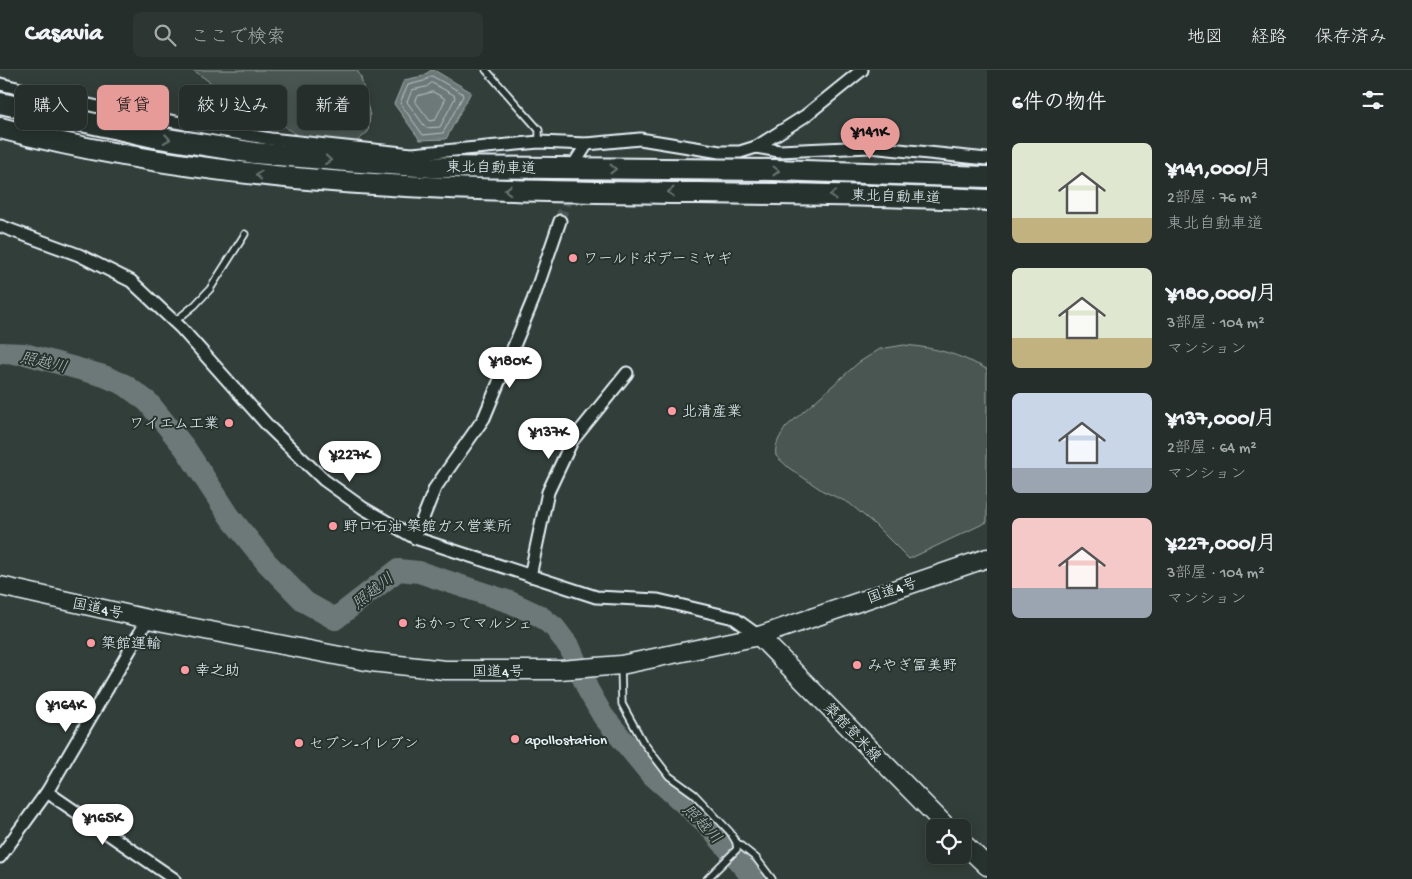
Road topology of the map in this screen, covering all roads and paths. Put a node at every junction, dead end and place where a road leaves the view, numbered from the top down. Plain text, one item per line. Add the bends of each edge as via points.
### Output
1 (486, 70) edge
2 (862, 70) edge
3 (0, 84) edge
4 (0, 103) edge
5 (0, 128) edge
6 (539, 142) junction
7 (588, 144) junction
8 (756, 147) junction
9 (987, 159) edge
10 (576, 160) tunnel mouth
11 (987, 177) edge
12 (987, 200) edge
13 (560, 221) tunnel mouth
14 (0, 226) edge
15 (245, 234) dead end
16 (174, 322) junction
17 (627, 373) dead end
18 (415, 538) junction
19 (987, 558) edge
20 (530, 576) junction
21 (0, 586) edge
22 (148, 619) junction
23 (759, 636) junction
24 (616, 666) junction
25 (47, 792) junction
26 (939, 819) edge
27 (736, 842) junction
28 (971, 851) edge
29 (0, 857) edge
30 (987, 866) edge
31 (174, 879) edge
32 (707, 879) edge
33 (772, 879) edge

1 - 6 lane via 539,130
2 - 8 street via 805,116
3 - 6 street via 115,111 308,143 412,154
4 -> 11 highway, 東北自動車道 via 154,137 255,153 346,161 432,167 774,170
12 -> 5 highway, 東北自動車道 via 425,188 338,183 147,159
6 - 7 street
7 - 8 street via 640,139 720,152 740,152
7 - 10 street
8 - 9 street via 779,151 870,147
13 - 18 street via 533,300 484,418 435,488
14 - 16 street via 132,281
15 - 16 lane via 210,289
16 - 18 street via 269,427 324,480 363,508
17 - 20 street via 572,441 548,492
18 - 20 street
19 - 23 main road, 国道4号
20 - 23 street via 596,597 658,600 734,618
21 - 22 main road, 国道4号
22 - 24 main road, 国道4号 via 370,662 445,670 560,670
22 - 25 street
23 - 24 main road, 国道4号
23 - 26 main road, 築館登米線
24 - 27 lane via 622,704 643,742 669,776 694,794
25 - 29 street
25 - 31 street
27 - 32 lane via 737,849
27 - 33 lane via 756,858
28 - 30 main road

